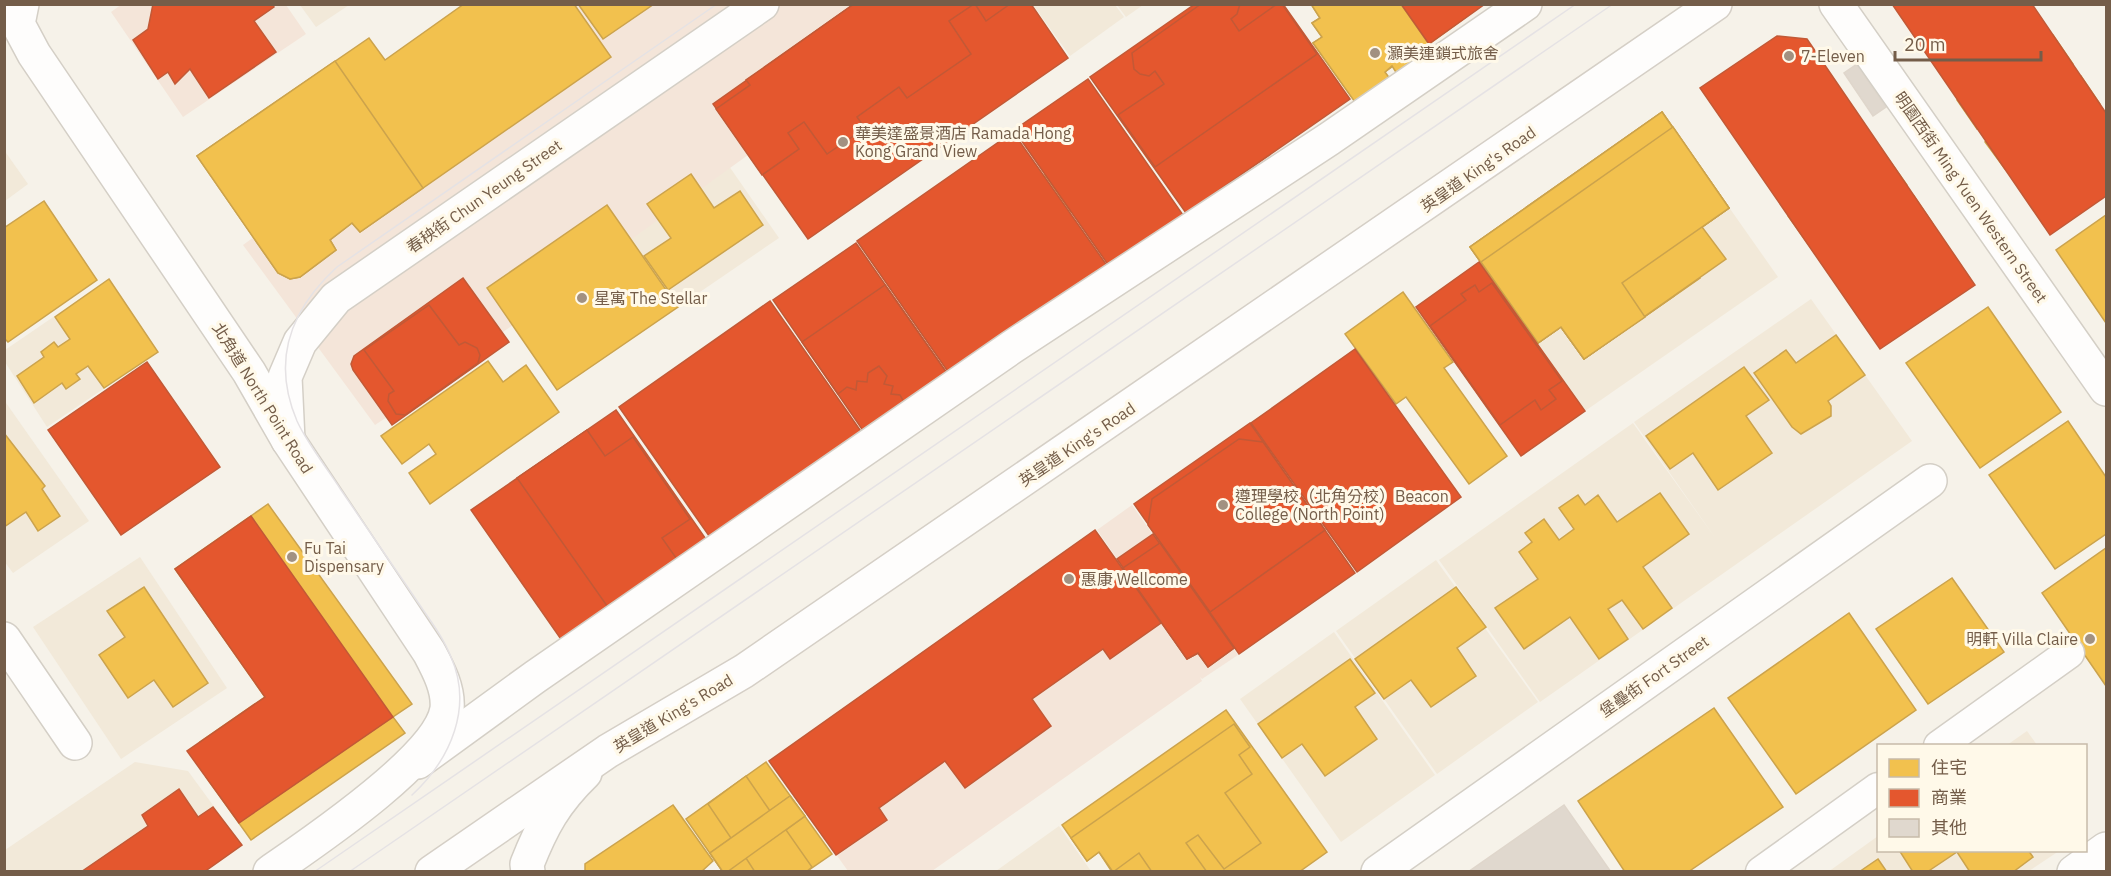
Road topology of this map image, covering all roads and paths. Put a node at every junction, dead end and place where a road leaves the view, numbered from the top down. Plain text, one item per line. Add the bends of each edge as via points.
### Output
1 (22, 4) edge
2 (762, 4) edge
3 (1525, 4) edge
4 (1715, 4) edge
5 (1836, 4) edge
6 (2106, 389) edge
7 (288, 440) junction
8 (1930, 481) dead end
9 (4, 639) edge
10 (2069, 653) dead end
11 (75, 742) dead end
12 (1942, 744) edge
13 (608, 751) junction
14 (382, 788) junction
15 (1877, 789) edge
16 (2106, 849) edge
17 (270, 872) edge
18 (432, 872) edge
19 (528, 872) edge
20 (1378, 872) edge
21 (1761, 872) edge
22 (2074, 872) edge

1 - 7 street, 北角道 North Point Road via 18,24 34,54 249,372
2 - 7 street, 春秧街 Chun Yeung Street via 336,298 300,342 285,376
3 - 14 street via 1329,139 1012,347 534,677
4 - 13 street, 英皇道 King's Road via 744,671
5 - 6 street, 明園西街 Ming Yuen Western Street
7 - 14 street, 北角道 North Point Road via 443,679 447,708 440,728 426,747
8 - 20 street, 堡壘街 Fort Street
9 - 11 street
10 - 12 lane
13 - 18 street, 英皇道 King's Road
13 - 19 street via 571,786 543,823 527,864
14 - 17 street
15 - 21 lane
16 - 22 street

